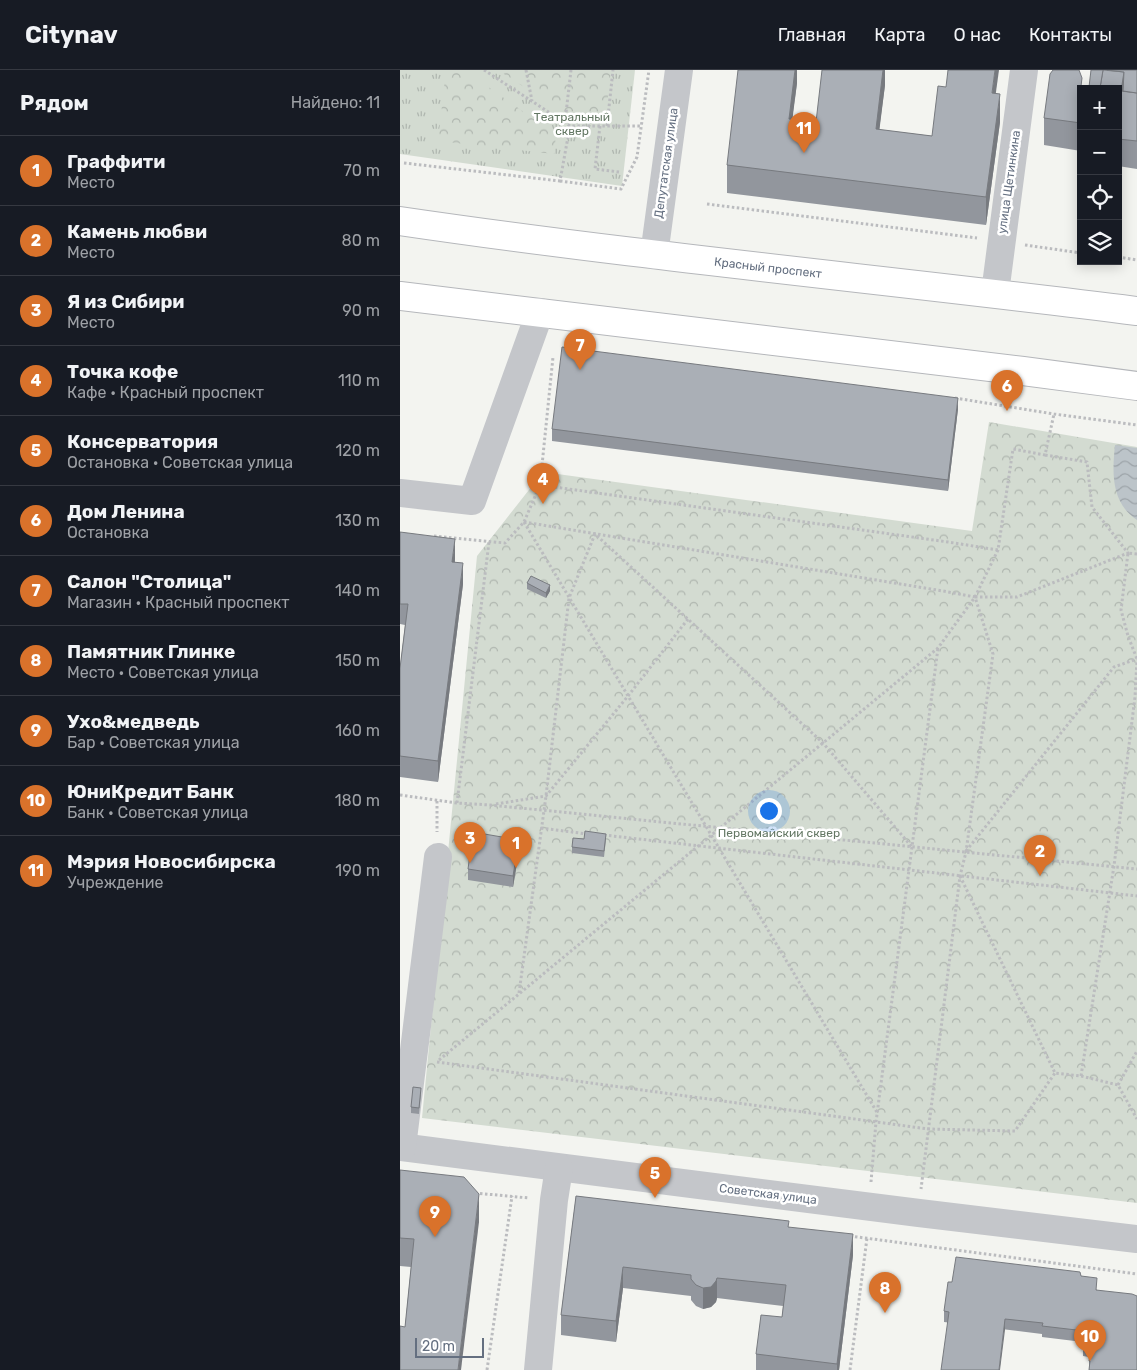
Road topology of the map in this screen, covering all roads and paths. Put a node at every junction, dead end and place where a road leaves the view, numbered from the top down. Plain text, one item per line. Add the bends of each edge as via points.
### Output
1 (484, 70) edge
2 (526, 70) edge
3 (571, 70) edge
4 (613, 70) edge
5 (649, 70) edge
6 (679, 70) edge
7 (1024, 70) edge
8 (532, 101) junction
9 (565, 122) junction
10 (570, 126) junction
11 (600, 126) junction
12 (607, 126) junction
13 (641, 126) junction
14 (404, 164) dead end
15 (619, 172) dead end
16 (560, 181) junction
17 (707, 204) dead end
18 (400, 221) edge
19 (490, 234) junction
20 (400, 235) edge
21 (979, 239) dead end
22 (1019, 244) dead end
23 (1077, 251) edge
24 (654, 256) junction
25 (1122, 258) edge
26 (1137, 260) edge
27 (995, 294) junction
28 (400, 296) edge
29 (1137, 311) edge
30 (540, 312) junction
31 (553, 350) dead end
32 (1137, 386) edge
33 (949, 397) edge
34 (1054, 414) junction
35 (1137, 425) edge
36 (1046, 455) junction
37 (540, 485) junction
38 (400, 493) edge
39 (524, 522) junction
40 (595, 534) junction
41 (430, 536) edge
42 (489, 542) junction
43 (998, 550) junction
44 (1128, 553) junction
45 (1137, 554) edge
46 (975, 597) junction
47 (569, 598) junction
48 (688, 619) junction
49 (938, 648) junction
50 (1137, 659) edge
51 (628, 696) junction
52 (822, 743) junction
53 (400, 796) edge
54 (546, 796) junction
55 (437, 801) junction
56 (457, 803) junction
57 (490, 805) junction
58 (543, 810) junction
59 (706, 826) junction
60 (541, 828) junction
61 (720, 828) junction
62 (590, 834) edge
63 (600, 835) edge
64 (711, 836) junction
65 (698, 846) junction
66 (912, 847) junction
67 (719, 849) junction
68 (966, 852) junction
69 (438, 857) joint
70 (1114, 866) junction
71 (1137, 869) edge
72 (909, 870) junction
73 (960, 876) junction
74 (1110, 893) junction
75 (1137, 896) edge
76 (518, 994) junction
77 (1137, 1052) edge
78 (1055, 1073) junction
79 (1081, 1076) junction
80 (1118, 1085) junction
81 (878, 1114) junction
82 (1137, 1119) edge
83 (876, 1122) junction
84 (928, 1128) junction
85 (401, 1147) edge
86 (559, 1168) junction
87 (871, 1182) dead end
88 (921, 1189) dead end
89 (474, 1193) edge
90 (512, 1196) junction
91 (554, 1200) junction
92 (847, 1236) edge
93 (867, 1238) junction
94 (1137, 1239) edge
95 (1137, 1274) edge
96 (487, 1370) edge
97 (538, 1370) edge
98 (850, 1370) edge

1 - 8 path
2 - 8 path
3 - 9 path
4 - 12 path
5 - 13 path
6 - 24 street, Депутатская улица
7 - 27 street, улица Щетинкина
8 - 9 path
9 - 10 path
10 - 11 path
10 - 16 path
11 - 12 path
11 - 15 path via 595,169
12 - 13 path
13 - 16 path via 637,157 622,189
14 - 16 path
17 - 21 path
18 - 19 main road, Красный проспект
19 - 20 main road
19 - 24 main road, Красный проспект
22 - 23 path
24 - 27 main road, Красный проспект
25 - 26 path
27 - 29 main road, Красный проспект
28 - 30 main road
30 - 32 main road
30 - 38 street via 472,501
31 - 37 path
33 - 34 path
34 - 35 path
34 - 36 path
36 - 43 path via 1013,449
36 - 44 path via 1087,462 1092,507
37 - 39 path
37 - 43 path
39 - 40 path
39 - 42 path via 505,544
39 - 47 path
40 - 46 path
40 - 47 path
40 - 48 path
41 - 42 path
42 - 56 path
43 - 46 path
44 - 45 path
44 - 46 path via 1017,597
44 - 50 path via 1122,610
46 - 49 path
46 - 68 path via 993,654
47 - 51 path
47 - 54 path
48 - 51 path
48 - 52 path
49 - 52 path
49 - 66 path
50 - 68 path via 1114,667
50 - 70 path
51 - 54 path
51 - 59 path
52 - 61 path
52 - 66 path
53 - 55 path
54 - 57 path
54 - 58 path
55 - 56 path
55 - 69 path
56 - 57 path
57 - 58 path
58 - 59 path
58 - 60 path
59 - 61 path
59 - 64 path
60 - 62 path
60 - 76 path
61 - 64 path
61 - 66 path
63 - 65 path
64 - 65 path
64 - 67 path
65 - 67 path
65 - 76 path
66 - 68 path
66 - 72 path
67 - 72 path
67 - 81 path
68 - 70 path
68 - 73 path
69 - 85 street
70 - 71 path
70 - 74 path
72 - 73 path
72 - 81 path
73 - 74 path
73 - 78 path
73 - 84 path
74 - 75 path
74 - 79 path
76 - 83 path via 436,1062
77 - 80 path
78 - 79 path
78 - 84 path via 1015,1131
79 - 80 path
80 - 82 path
81 - 83 path
83 - 84 path
83 - 87 path
84 - 88 path
85 - 86 street, Советская улица
86 - 91 street
86 - 94 street, Советская улица
89 - 90 path
90 - 91 path
90 - 96 path
91 - 97 street
92 - 93 path
93 - 95 path
93 - 98 path

